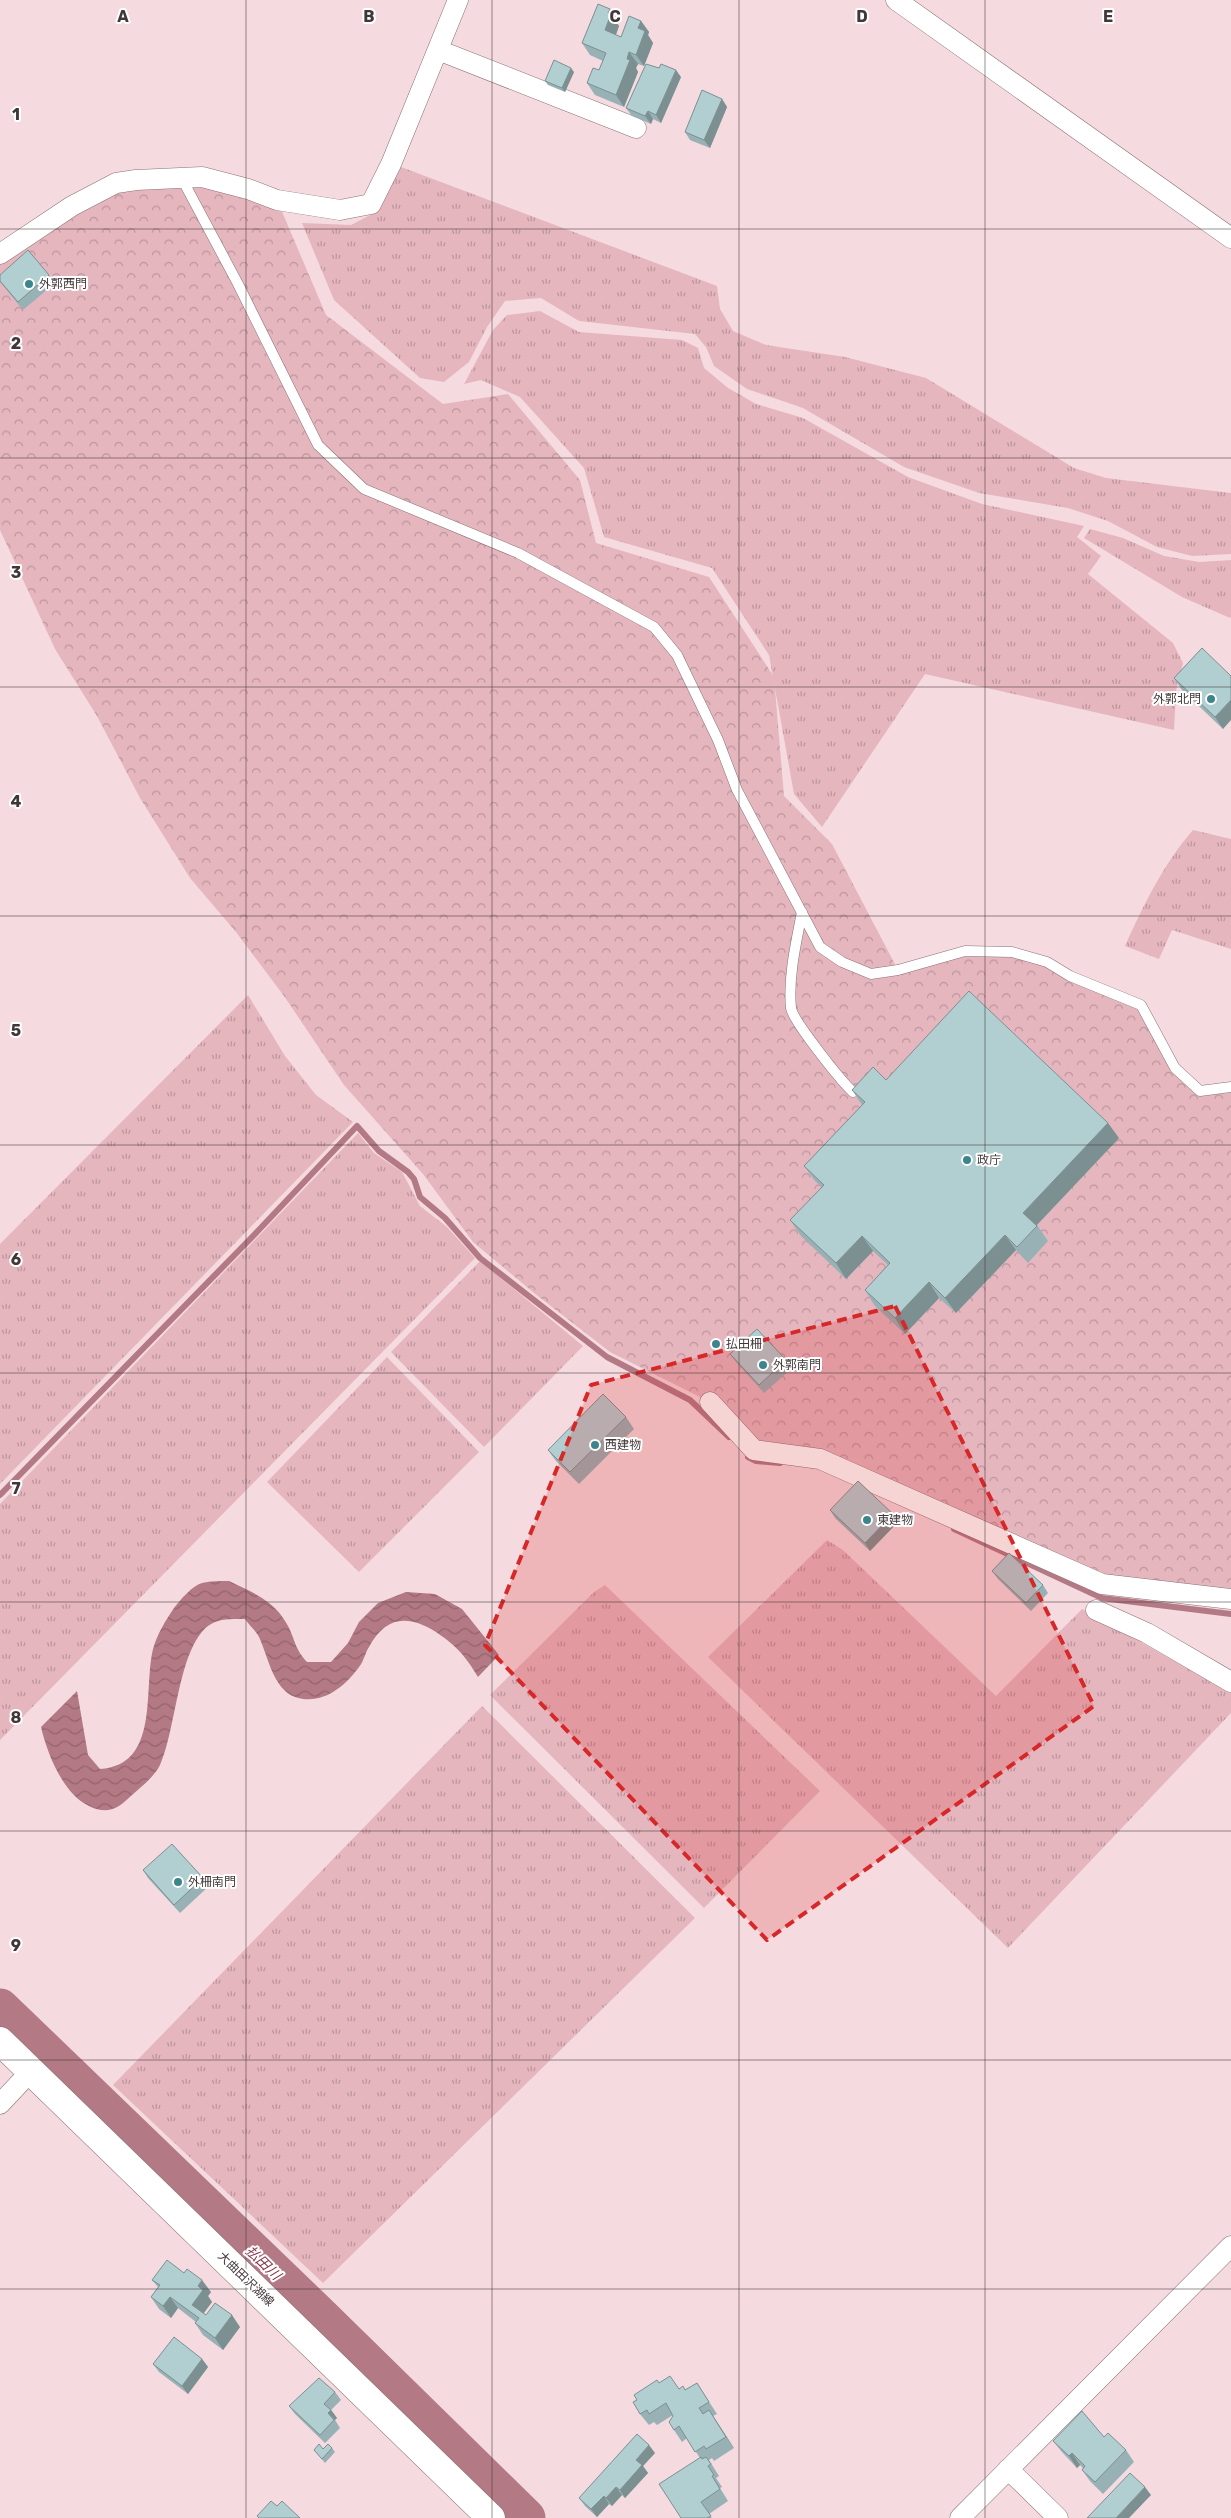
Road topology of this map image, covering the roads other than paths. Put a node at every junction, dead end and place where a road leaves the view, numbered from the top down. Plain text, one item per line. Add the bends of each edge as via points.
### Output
1 (458, 0) edge
2 (896, 0) edge
3 (438, 50) junction
4 (636, 128) dead end
5 (181, 177) junction
6 (1231, 238) edge
7 (0, 254) edge
8 (802, 912) junction
9 (1231, 1087) edge
10 (853, 1092) edge
11 (710, 1402) dead end
12 (1231, 1598) edge
13 (1096, 1610) dead end
14 (1231, 1682) edge
15 (0, 2040) edge
16 (31, 2071) junction
17 (0, 2104) edge
18 (1231, 2246) edge
19 (1008, 2469) junction
20 (491, 2518) edge
21 (960, 2518) edge
22 (1058, 2518) edge

1 - 3 street
2 - 6 street
3 - 4 street
3 - 5 street via 371,204 340,210 277,200 202,177
5 - 7 street via 116,183 59,214
5 - 8 lane via 318,445 364,489 518,553 654,627 677,655 718,740 737,790
8 - 9 lane via 820,947 842,962 871,974 898,970 965,951 1012,952 1048,962 1070,976 1141,1005 1175,1068 1200,1091
8 - 10 lane via 793,960 791,1011 834,1074
11 - 12 street via 754,1450 820,1459 1102,1584
13 - 14 street via 1147,1633
15 - 16 main road, 大曲田沢湖線
16 - 17 street
16 - 20 main road, 大曲田沢湖線
18 - 19 street
19 - 21 street
19 - 22 street

